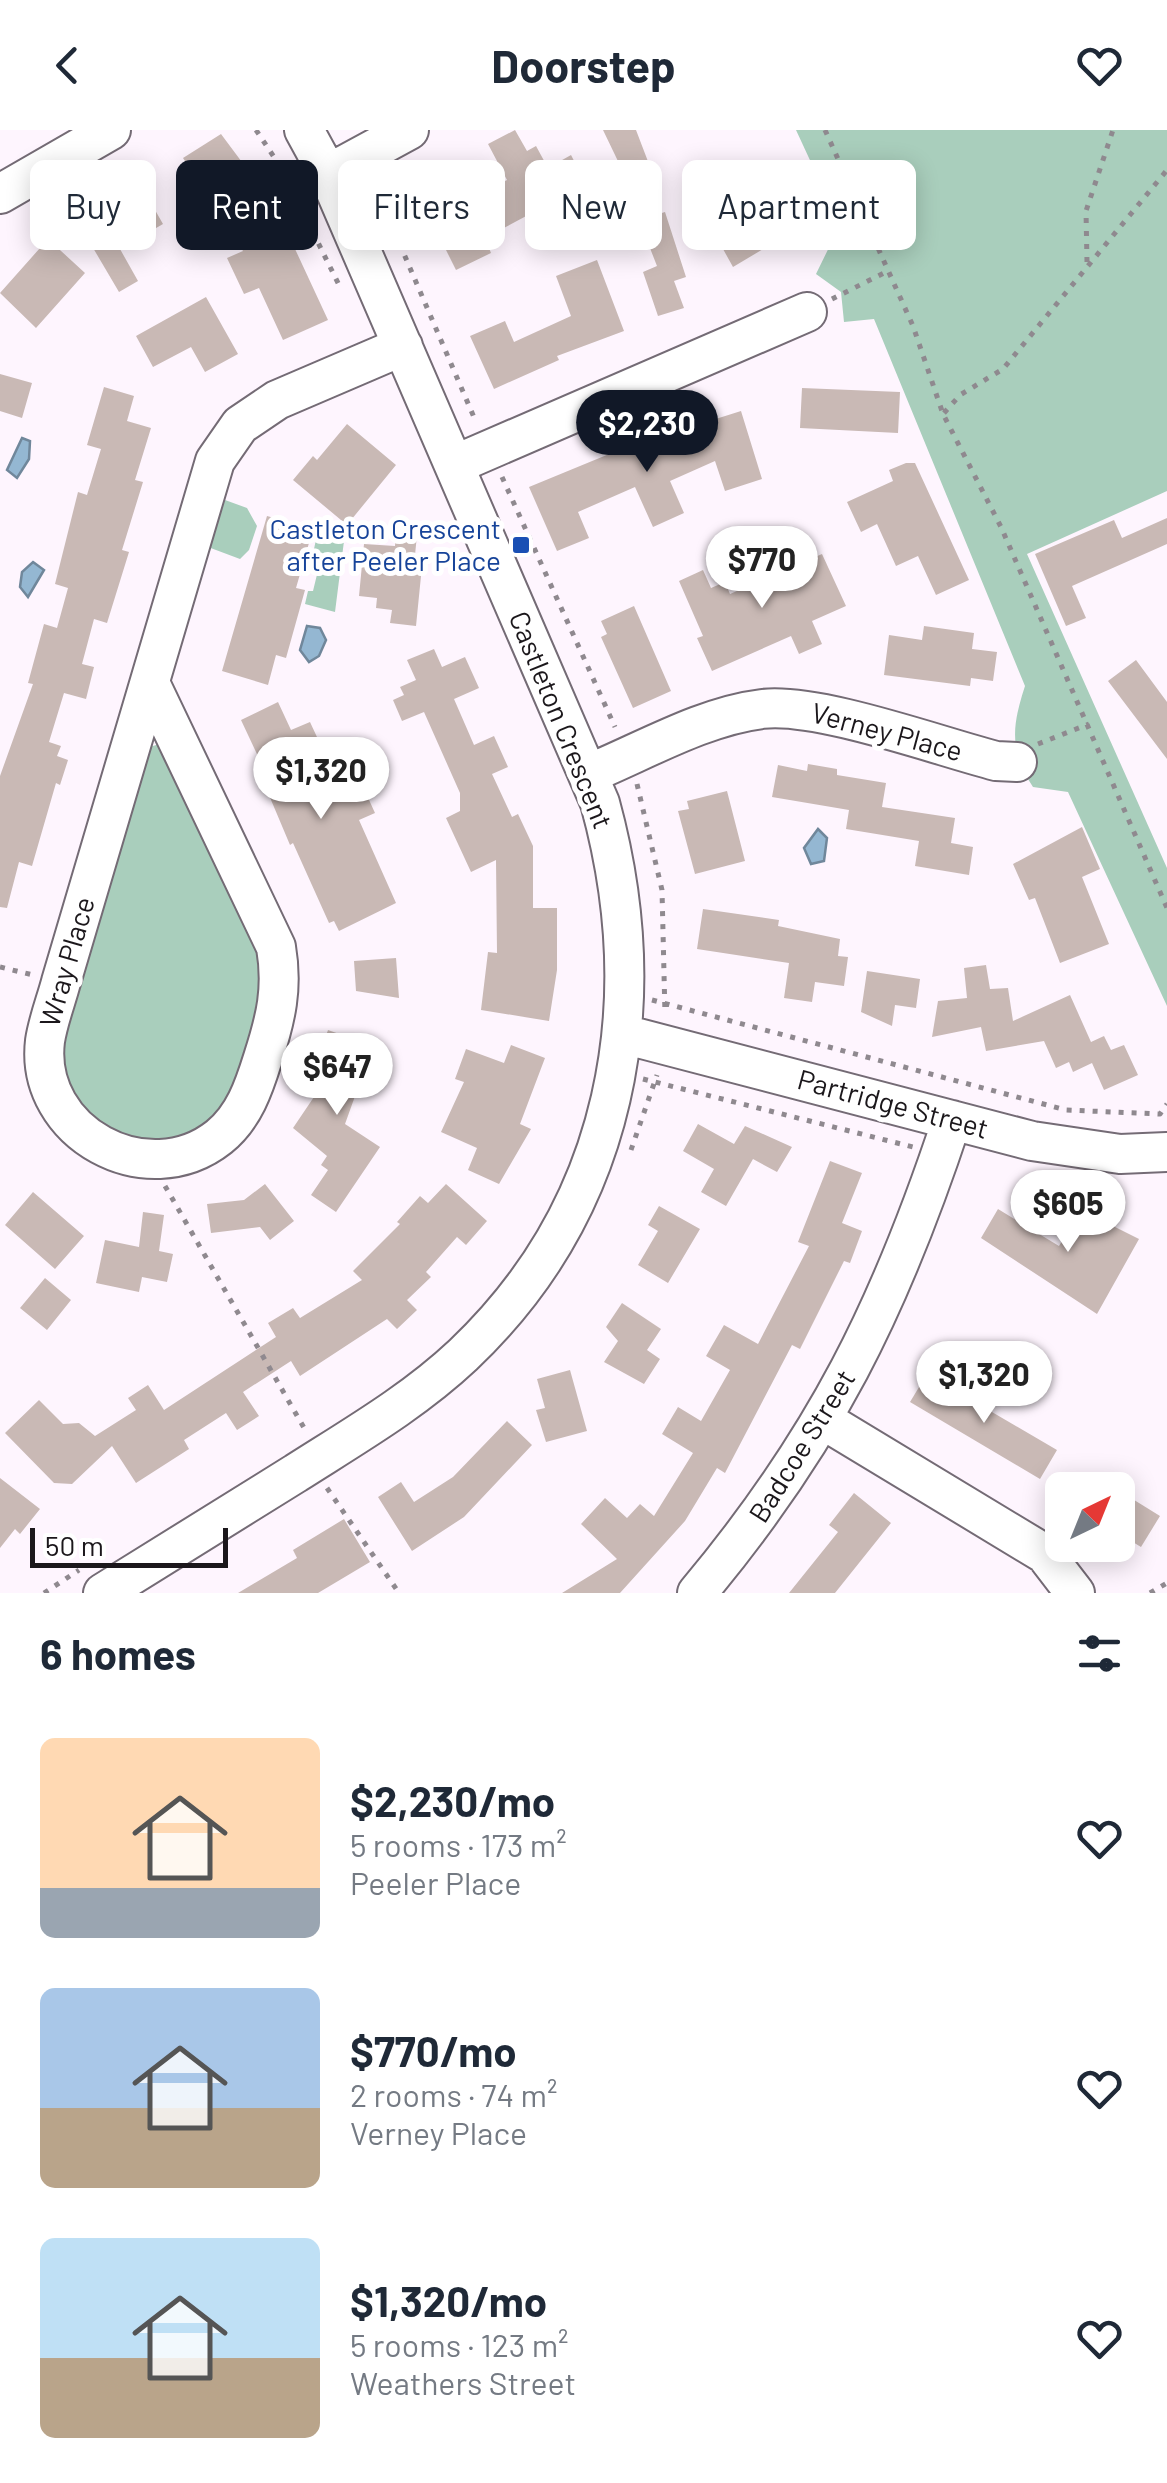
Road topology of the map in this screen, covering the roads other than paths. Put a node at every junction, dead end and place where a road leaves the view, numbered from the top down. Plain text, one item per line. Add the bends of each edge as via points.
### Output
1 (111, 130) edge
2 (304, 130) edge
3 (409, 130) edge
4 (328, 174) junction
5 (0, 194) edge
6 (808, 312) road end
7 (403, 346) junction
8 (454, 464) junction
9 (150, 682) junction
10 (1017, 762) road end
11 (588, 774) junction
12 (623, 1034) junction
13 (946, 1137) junction
14 (1167, 1152) edge
15 (825, 1421) junction
16 (94, 1580) edge
17 (697, 1593) edge
18 (1076, 1593) edge

1 - 5 street
2 - 4 street, Castleton Crescent
3 - 4 street
4 - 7 street, Castleton Crescent
6 - 8 street
7 - 8 street, Castleton Crescent
7 - 9 street, Wray Place via 277,400 240,425 215,462
8 - 11 street, Castleton Crescent
9 - 9 street, Wray Place via 45,1042 57,1102 76,1129 122,1155 150,1160 201,1148 232,1124 254,1086 281,993 276,947
10 - 11 street, Verney Place via 781,709 724,718
11 - 12 street, Castleton Crescent via 617,866 626,931
12 - 13 street, Partridge Street
12 - 16 street, Castleton Crescent via 602,1137 574,1204 514,1298 464,1354 320,1468
13 - 14 street, Partridge Street
13 - 15 street, Badcoe Street via 882,1310
15 - 17 street, Badcoe Street via 766,1509
15 - 18 street via 1046,1554

